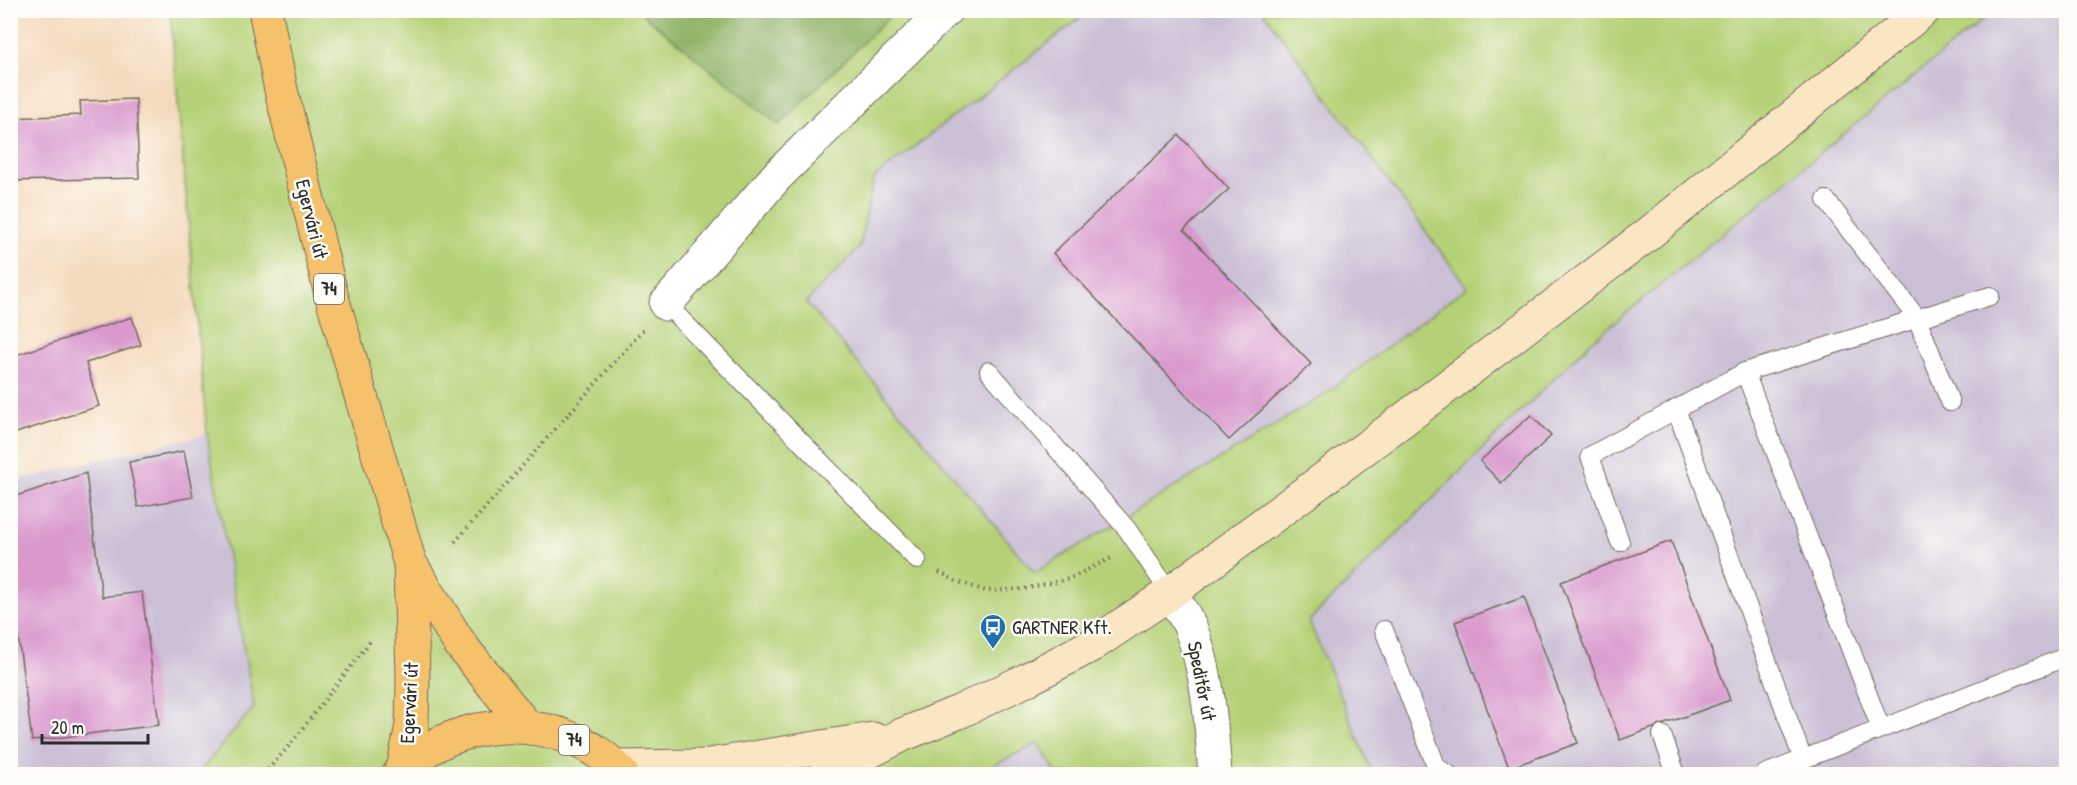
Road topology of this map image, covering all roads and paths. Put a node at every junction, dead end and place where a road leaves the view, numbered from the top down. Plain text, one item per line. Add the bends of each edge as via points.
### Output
1 (266, 10) edge
2 (946, 10) edge
3 (1924, 10) edge
4 (1826, 200) dead end
5 (1990, 296) dead end
6 (666, 304) junction
7 (1917, 318) junction
8 (989, 371) dead end
9 (1745, 372) junction
10 (1950, 402) dead end
11 (1676, 409) junction
12 (454, 542) dead end
13 (1620, 542) dead end
14 (1138, 545) junction
15 (917, 560) joint
16 (410, 563) junction
17 (1170, 593) junction
18 (1384, 630) dead end
19 (372, 639) dead end
20 (2067, 657) edge
21 (527, 727) junction
22 (1881, 729) junction
23 (902, 735) junction
24 (1662, 735) dead end
25 (1803, 760) junction
26 (619, 771) edge
27 (401, 772) edge
28 (264, 774) edge
29 (826, 774) edge
30 (1215, 774) edge
31 (1448, 774) edge
32 (1676, 774) edge
33 (1765, 774) edge

1 - 16 main road, Egervári út / 74 via 281,90 331,294
2 - 6 street via 777,176
3 - 17 main road via 1647,235
4 - 7 lane
5 - 7 lane
6 - 12 path
6 - 15 lane
7 - 9 lane
7 - 10 lane
8 - 14 lane
9 - 11 lane
9 - 22 lane
11 - 13 lane via 1590,456
11 - 25 lane
14 - 15 path via 1069,579 1024,589 986,591 956,581
14 - 17 lane
16 - 21 main road, Egervári út / 74 via 460,644
16 - 27 main road, Egervári út / 74 via 412,725
17 - 23 main road via 1092,645 1036,675
17 - 30 street, Speditőr út via 1190,627 1202,664
18 - 31 lane via 1437,768
19 - 28 path
20 - 22 lane
21 - 26 main road, 74 via 579,742
21 - 27 main road, 74 via 494,727 460,735 430,749
22 - 25 lane
23 - 26 main road via 703,766
23 - 29 main road
24 - 32 lane
25 - 33 lane

